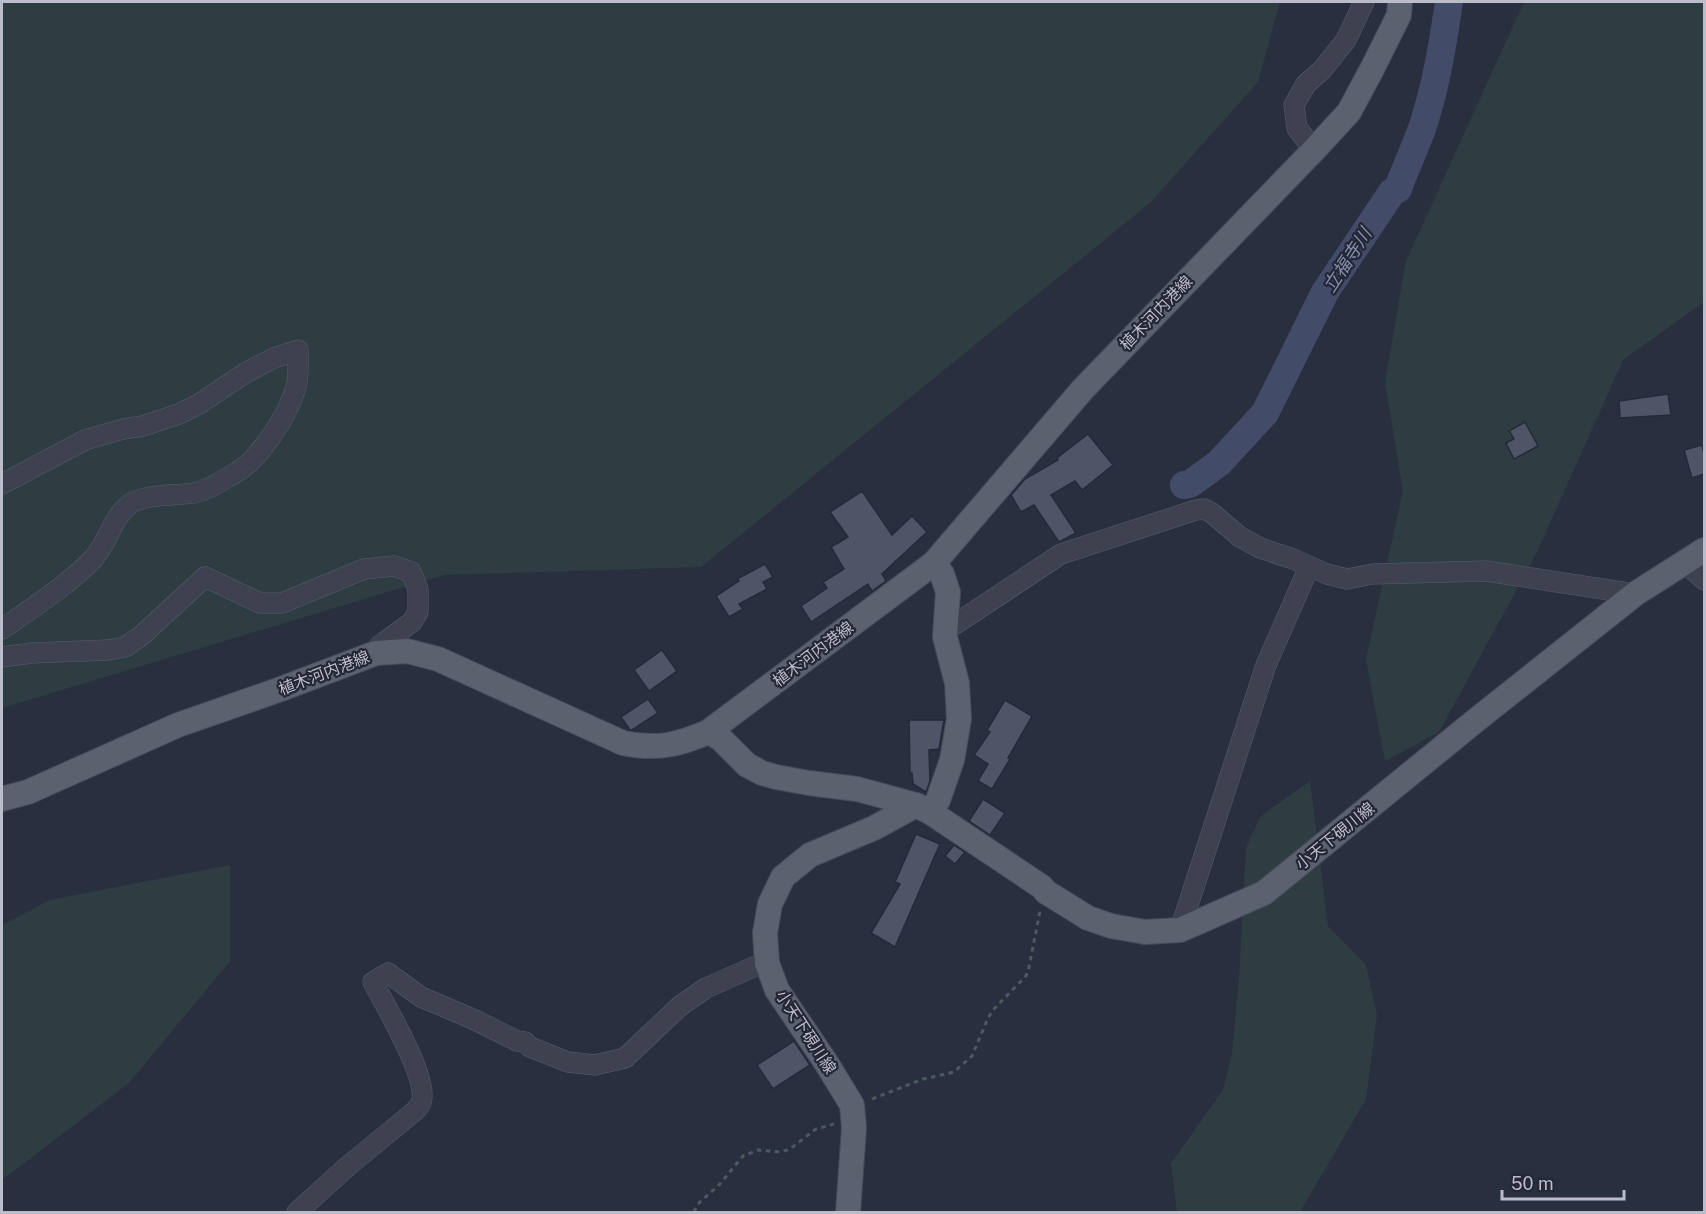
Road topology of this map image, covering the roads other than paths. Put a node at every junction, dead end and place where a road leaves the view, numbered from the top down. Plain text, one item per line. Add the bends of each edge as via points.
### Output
1 (1365, 2) edge
2 (1400, 2) edge
3 (1314, 150) junction
4 (2, 484) edge
5 (1704, 550) edge
6 (1684, 562) junction
7 (934, 563) junction
8 (1309, 567) junction
9 (1704, 580) edge
10 (1635, 594) junction
11 (945, 627) junction
12 (2, 629) edge
13 (376, 653) junction
14 (2, 657) edge
15 (708, 732) junction
16 (2, 800) edge
17 (923, 808) junction
18 (1180, 930) junction
19 (767, 963) junction
20 (297, 1212) edge
21 (848, 1212) edge

1 - 3 street via 1346,40 1306,84 1294,105 1297,128
2 - 3 main road, 植木河内港線 via 1399,15 1349,112
3 - 7 main road, 植木河内港線 via 1083,389
4 - 12 street via 85,440 179,414 245,373 298,350 297,385 283,419 254,458 219,483 195,493 132,502 120,513 93,559
5 - 6 main road, 小天下硯川線
6 - 9 street
6 - 10 main road, 小天下硯川線
7 - 11 main road via 948,592
7 - 15 main road, 植木河内港線
8 - 10 street via 1347,579 1373,574 1486,571
8 - 11 street via 1260,548 1212,513 1196,510 1061,554 954,625
8 - 18 street via 1266,665
10 - 18 main road, 小天下硯川線 via 1264,893
11 - 17 main road via 957,683 959,719 952,760 938,800
13 - 14 street via 418,612 418,589 411,572 394,566 364,569 282,603 260,603 205,577 125,647
13 - 15 main road, 植木河内港線 via 407,651 438,659 623,743 642,747 674,745
13 - 16 main road, 植木河内港線 via 178,725
15 - 17 main road via 762,773 857,789
17 - 18 main road, 小天下硯川線 via 1088,918 1145,932
17 - 19 main road, 小天下硯川線 via 810,855 783,877 770,904 765,933
19 - 20 street via 706,988 680,1006 626,1058 595,1065 568,1062 530,1047 422,997 388,973 373,982 409,1052 420,1079 422,1102
19 - 21 main road, 小天下硯川線 via 777,990 852,1105

